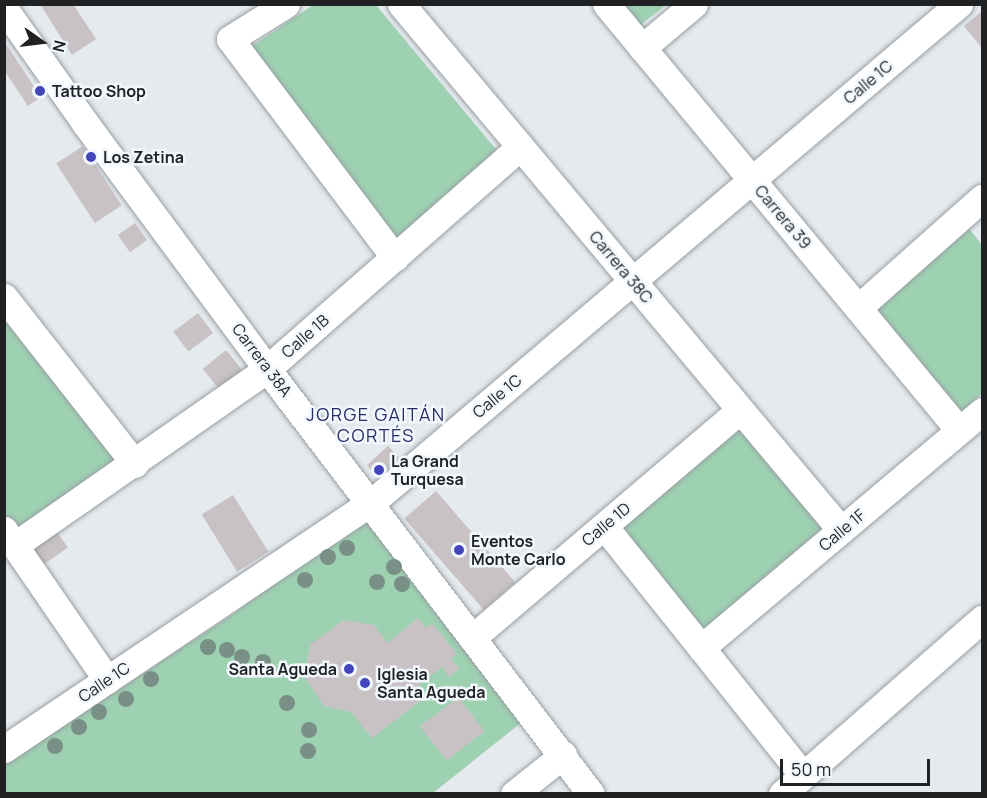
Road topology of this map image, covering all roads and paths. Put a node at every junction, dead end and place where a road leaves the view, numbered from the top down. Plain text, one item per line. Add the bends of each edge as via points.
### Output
1 (286, 4) edge
2 (401, 4) edge
3 (606, 4) edge
4 (694, 4) edge
5 (959, 4) edge
6 (4, 8) edge
7 (642, 48) junction
8 (520, 147) junction
9 (752, 180) junction
10 (978, 212) edge
11 (395, 258) junction
12 (633, 281) junction
13 (4, 297) edge
14 (858, 308) junction
15 (267, 369) junction
16 (741, 410) junction
17 (982, 411) edge
18 (959, 430) junction
19 (135, 464) junction
20 (372, 502) junction
21 (604, 526) junction
22 (841, 530) junction
23 (10, 538) edge
24 (982, 619) edge
25 (472, 638) junction
26 (701, 648) junction
27 (107, 680) junction
28 (4, 749) edge
29 (563, 755) junction
30 (802, 775) junction
31 (514, 794) edge
32 (591, 794) edge
33 (782, 794) edge

1 - 11 street via 230,39
2 - 8 street, Carrera 38C
3 - 7 street, Carrera 39
4 - 7 street
5 - 9 street, Calle 1C
6 - 15 street, Carrera 38A
7 - 9 street, Carrera 39
8 - 11 street, Calle 1B
8 - 12 street, Carrera 38C
9 - 12 street, Calle 1C
9 - 14 street, Carrera 39
10 - 14 street
11 - 15 street, Calle 1B
12 - 16 street, Carrera 38C
12 - 20 street, Calle 1C
13 - 19 street
14 - 18 street, Carrera 39
15 - 19 street, Calle 1B
15 - 20 street, Carrera 38A
16 - 21 street, Calle 1D
16 - 22 street, Carrera 38C
17 - 18 street, Calle 1F
18 - 22 street, Calle 1F
19 - 23 street, Calle 1B
20 - 25 street, Carrera 38A
20 - 27 street, Calle 1C
21 - 25 street, Calle 1D
21 - 26 street
22 - 26 street, Calle 1F
23 - 27 street
24 - 30 street
25 - 29 street, Carrera 38A
26 - 30 street
27 - 28 street, Calle 1C
29 - 31 street
29 - 32 street, Carrera 38A
30 - 33 street

